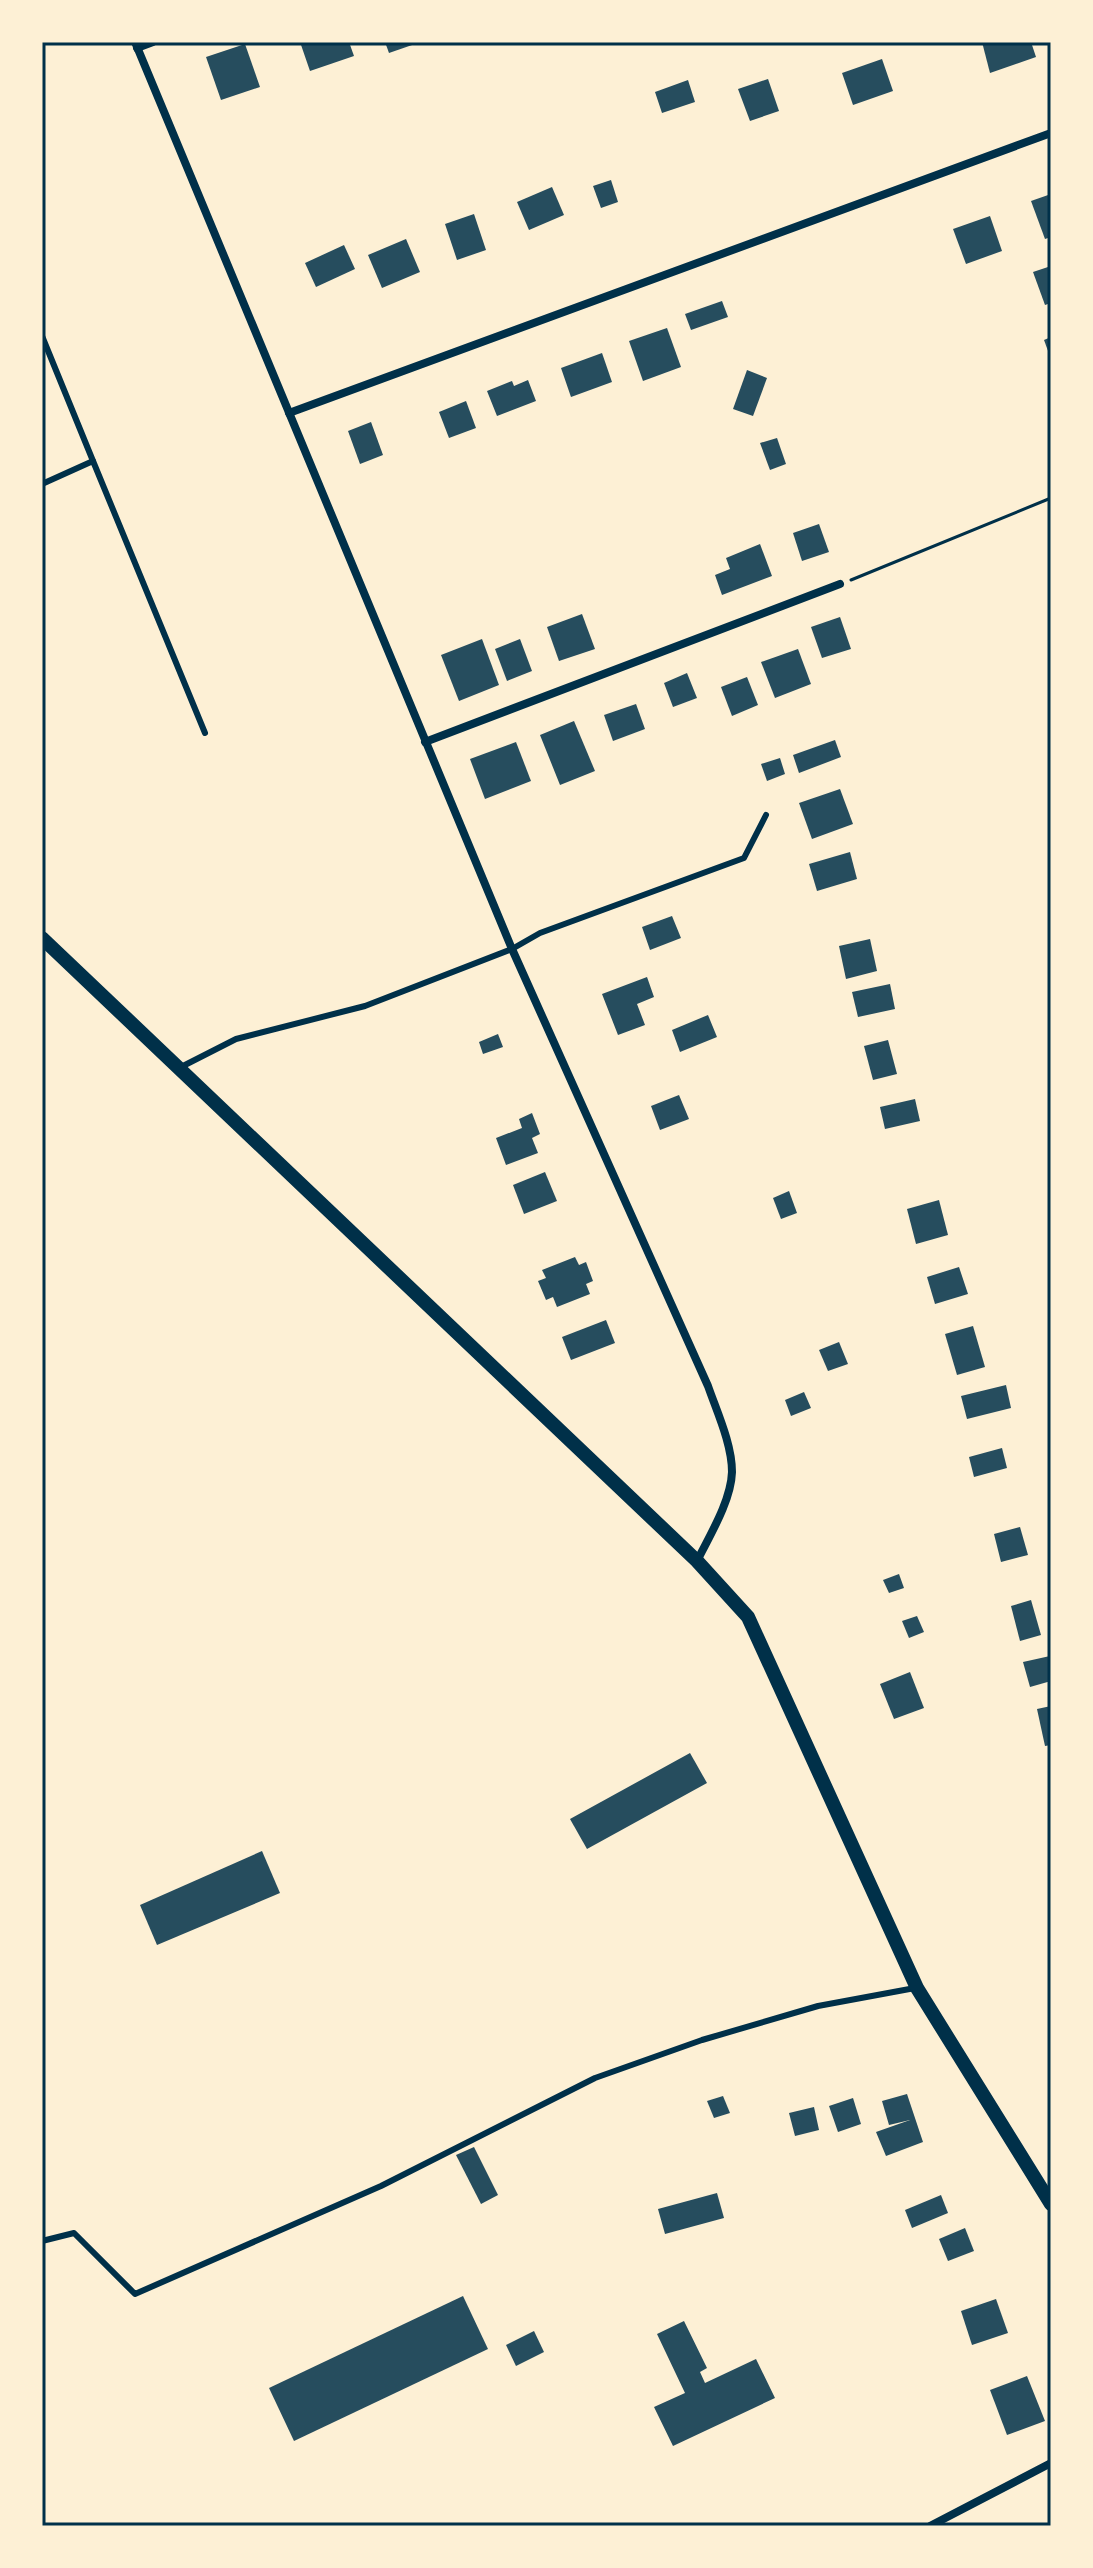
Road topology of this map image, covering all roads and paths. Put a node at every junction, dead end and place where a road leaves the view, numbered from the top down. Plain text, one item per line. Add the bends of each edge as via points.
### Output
1 (153, 42) edge
2 (136, 45) edge
3 (1051, 133) edge
4 (42, 336) edge
5 (289, 413) junction
6 (93, 461) junction
7 (42, 484) edge
8 (1051, 498) edge
9 (840, 584) joint
10 (205, 733) dead end
11 (425, 742) junction
12 (766, 815) dead end
13 (42, 938) edge
14 (512, 949) junction
15 (181, 1067) junction
16 (697, 1561) junction
17 (917, 1988) junction
18 (1051, 2204) edge
19 (42, 2241) edge
20 (1051, 2463) edge
21 (930, 2526) edge

1 - 2 street
2 - 5 street
3 - 5 street
4 - 6 lane
5 - 11 street
6 - 7 lane
6 - 10 lane
8 - 9 path
9 - 11 street
11 - 14 street
12 - 14 lane via 744,858 540,933
13 - 15 street
14 - 15 lane via 365,1006 236,1039
14 - 16 street via 708,1386 724,1433 732,1473 719,1518
15 - 16 street
16 - 17 street via 748,1617
17 - 18 street
17 - 19 lane via 818,2006 595,2078 381,2186 135,2294 74,2233
20 - 21 street

